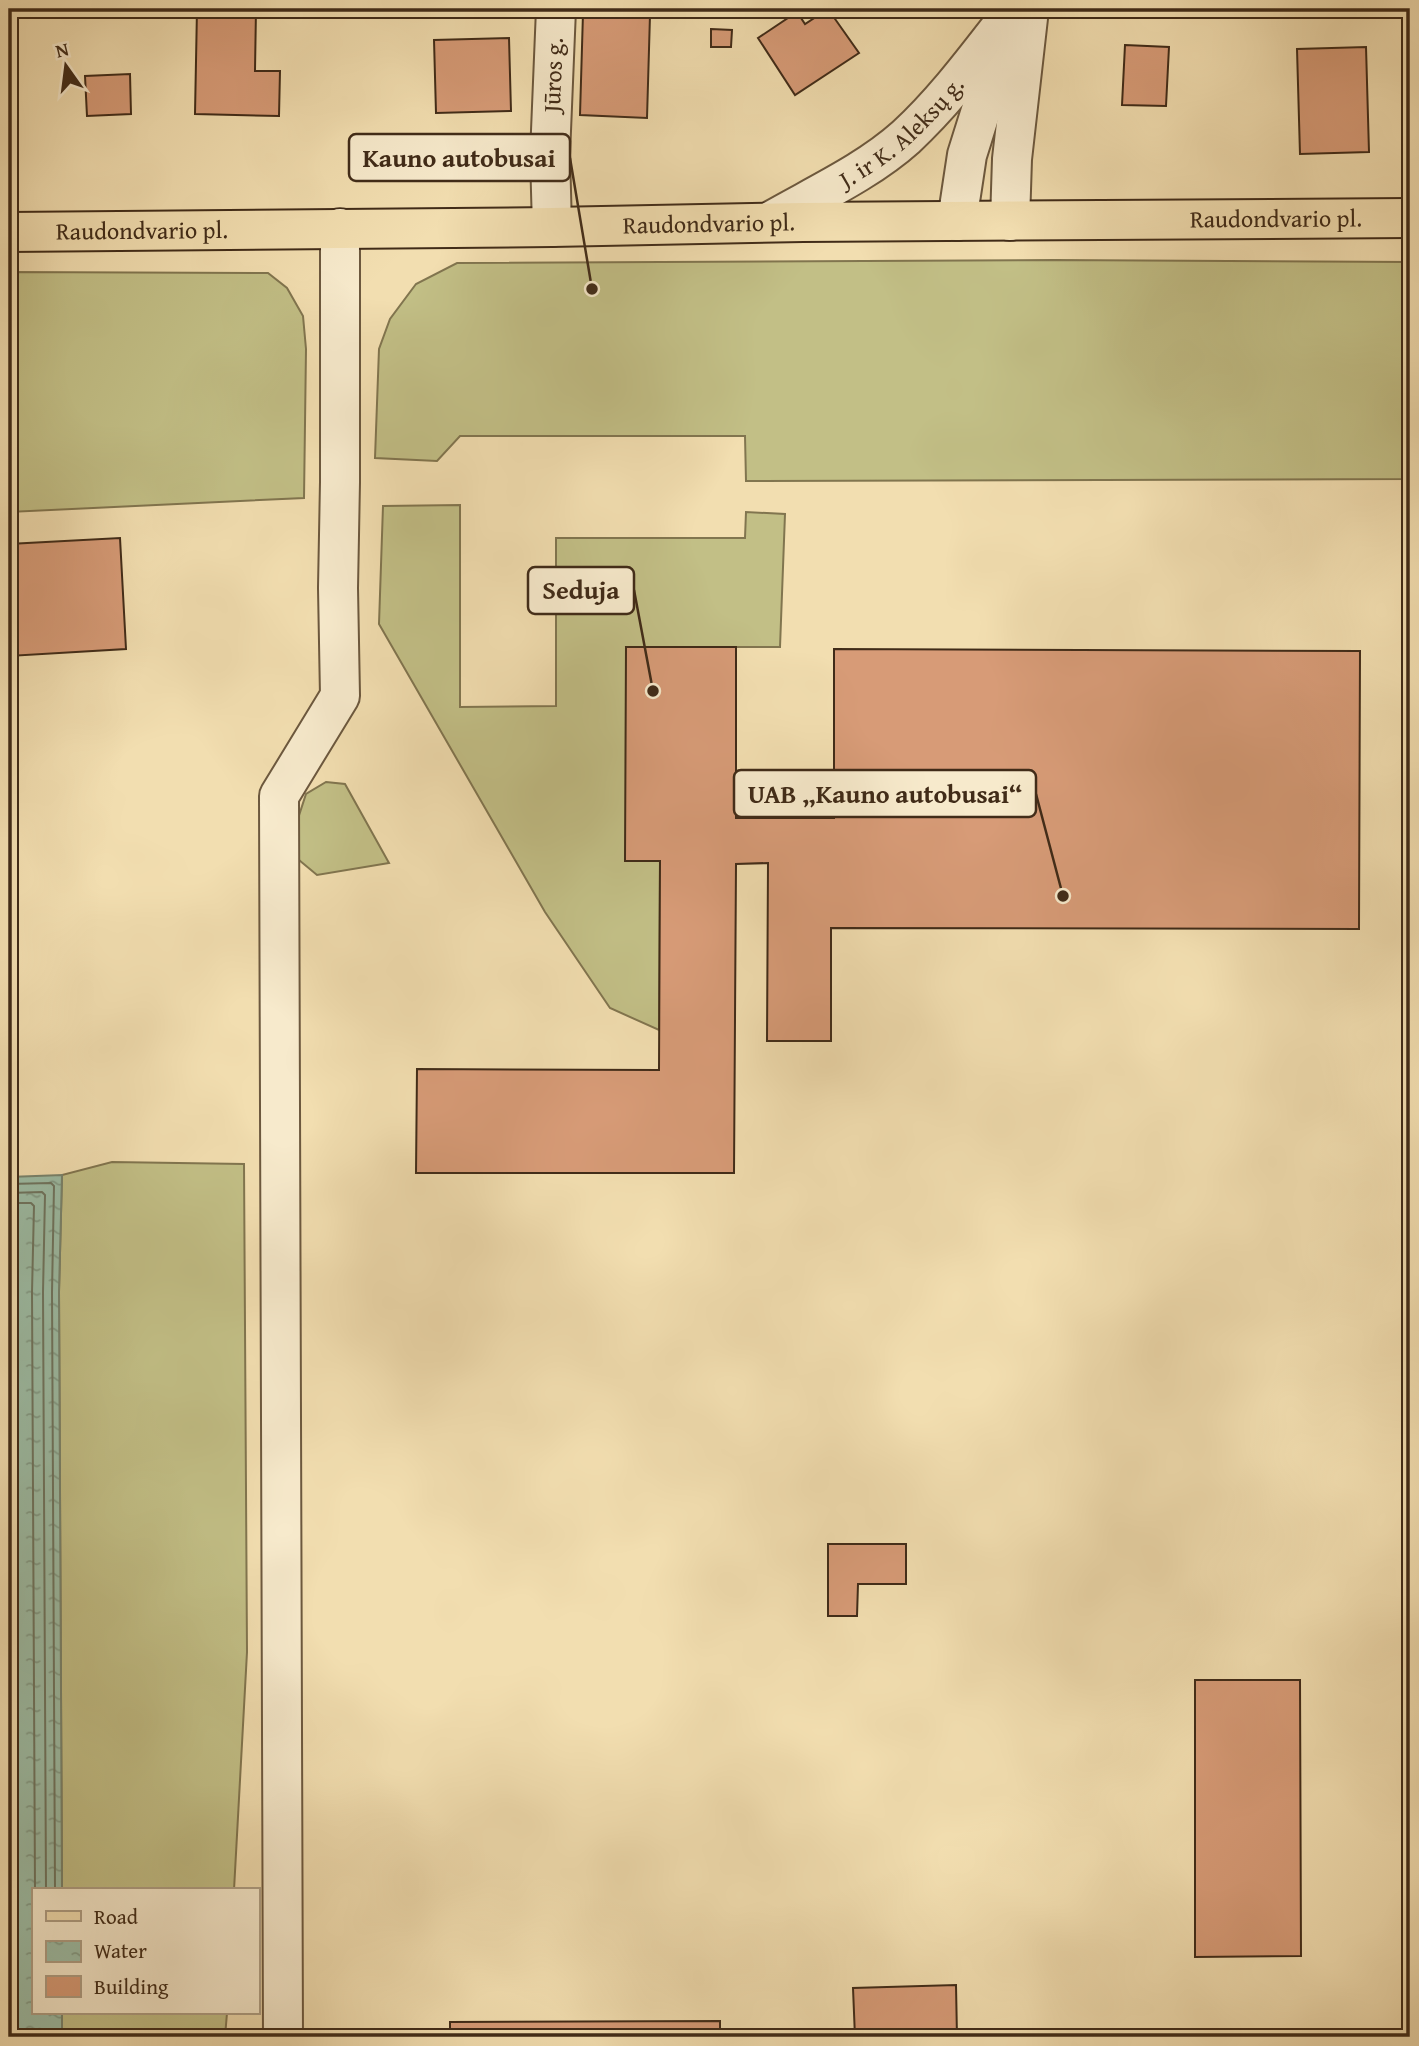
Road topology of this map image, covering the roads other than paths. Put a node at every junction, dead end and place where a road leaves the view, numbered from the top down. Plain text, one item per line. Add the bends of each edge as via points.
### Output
1 (556, 9) edge
2 (1018, 10) edge
3 (1410, 218) edge
4 (957, 221) junction
5 (1010, 221) junction
6 (769, 222) junction
7 (552, 227) junction
8 (340, 228) junction
9 (9, 232) edge
10 (284, 2037) edge

1 - 7 street, Jūros g.
2 - 4 street, J. ir K. Aleksų g. via 968,155
2 - 5 street
2 - 6 street, J. ir K. Aleksų g. via 950,93 906,137 876,160
3 - 5 main road, Raudondvario pl.
4 - 5 main road, Raudondvario pl.
4 - 6 main road, Raudondvario pl.
6 - 7 main road, Raudondvario pl.
7 - 8 main road, Raudondvario pl.
8 - 9 main road, Raudondvario pl.
8 - 10 street via 340,696 279,796

